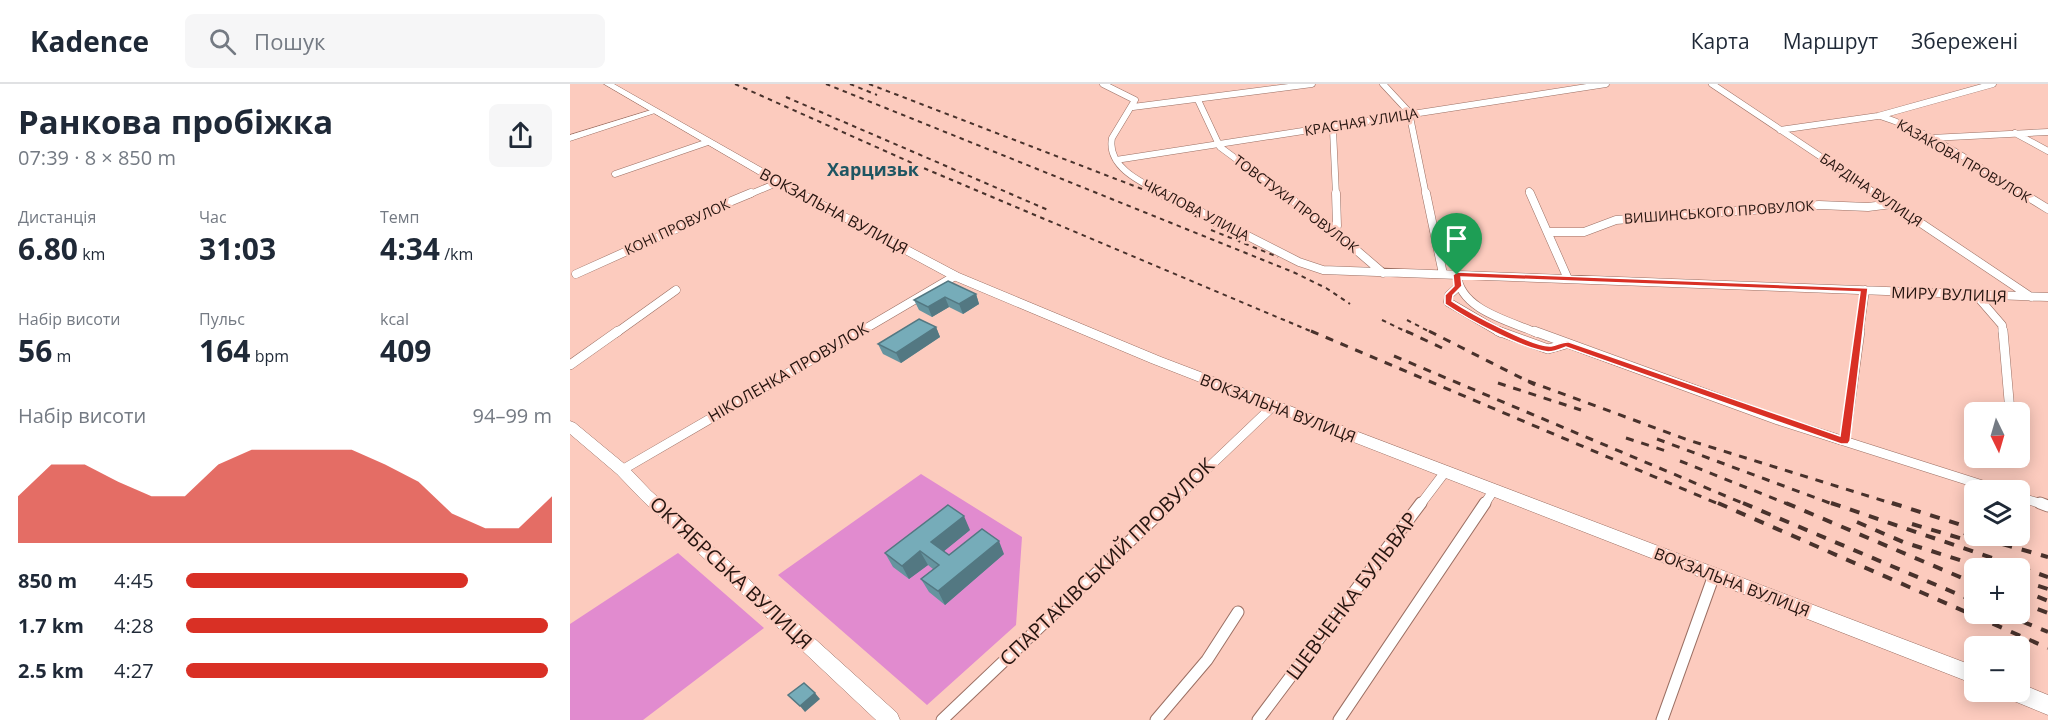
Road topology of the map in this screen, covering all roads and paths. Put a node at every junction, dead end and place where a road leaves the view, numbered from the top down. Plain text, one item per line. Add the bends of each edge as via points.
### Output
1 (608, 84) edge
2 (1103, 84) edge
3 (1312, 84) edge
4 (1383, 84) edge
5 (1606, 84) edge
6 (1712, 84) edge
7 (1993, 84) edge
8 (1198, 100) junction
9 (1133, 107) junction
10 (654, 112) junction
11 (1410, 114) junction
12 (1878, 116) junction
13 (1329, 127) junction
14 (1780, 130) junction
15 (2013, 132) junction
16 (2048, 132) edge
17 (570, 138) edge
18 (1930, 138) junction
19 (708, 142) junction
20 (1219, 144) junction
21 (2048, 151) edge
22 (1116, 160) junction
23 (615, 174) dead end
24 (779, 182) junction
25 (1529, 191) dead end
26 (1893, 204) junction
27 (2048, 209) edge
28 (1334, 230) junction
29 (1548, 232) junction
30 (1383, 273) junction
31 (576, 274) dead end
32 (1443, 274) junction
33 (1457, 275) junction
34 (955, 276) junction
35 (1568, 279) junction
36 (1458, 286) junction
37 (676, 290) dead end
38 (1865, 290) junction
39 (1976, 295) junction
40 (2031, 297) junction
41 (2048, 297) edge
42 (1566, 344) junction
43 (570, 365) edge
44 (2009, 402) edge
45 (1273, 406) junction
46 (570, 426) edge
47 (1845, 441) junction
48 (622, 470) junction
49 (1445, 472) junction
50 (1967, 480) edge
51 (1493, 491) junction
52 (2030, 500) edge
53 (2048, 506) edge
54 (1714, 575) junction
55 (1238, 612) dead end
56 (1964, 671) edge
57 (2030, 698) edge
58 (2048, 705) edge
59 (890, 720) edge
60 (942, 720) edge
61 (1156, 720) edge
62 (1258, 720) edge
63 (1340, 720) edge
64 (1662, 720) edge

1 - 10 main road, ВОКЗАЛЬНА ВУЛИЦЯ
2 - 9 street via 1135,100
3 - 8 street
4 - 11 street
5 - 11 street, КРАСНАЯ УЛИЦА
6 - 14 street, БАРДІНА ВУЛИЦЯ
7 - 12 street
8 - 9 street
8 - 20 street, ТОВСТУХИ ПРОВУЛОК
9 - 22 street via 1111,134 1109,144
10 - 17 main road
10 - 19 main road, ВОКЗАЛЬНА ВУЛИЦЯ
11 - 13 street, КРАСНАЯ УЛИЦА
11 - 32 street
12 - 14 street
12 - 18 street, КАЗАКОВА ПРОВУЛОК
13 - 20 street, КРАСНАЯ УЛИЦА
13 - 28 street via 1333,130 1337,226
14 - 26 street, БАРДІНА ВУЛИЦЯ
15 - 16 street
15 - 18 street
15 - 21 street
18 - 27 street, КАЗАКОВА ПРОВУЛОК
19 - 23 street
19 - 24 main road, ВОКЗАЛЬНА ВУЛИЦЯ
20 - 22 street, КРАСНАЯ УЛИЦА
20 - 28 street, ТОВСТУХИ ПРОВУЛОК
22 - 30 street, ЧКАЛОВА УЛИЦА via 1136,179 1299,262 1323,270
24 - 31 street, КОНІ ПРОВУЛОК
24 - 34 main road, ВОКЗАЛЬНА ВУЛИЦЯ
25 - 29 street
26 - 29 street, ВИШИНСЬКОГО ПРОВУЛОК via 1819,205 1616,220 1584,232
26 - 40 street, БАРДІНА ВУЛИЦЯ
28 - 30 street, ТОВСТУХИ ПРОВУЛОК
29 - 35 street
30 - 32 street, МИРУ ВУЛИЦЯ
32 - 33 street, МИРУ ВУЛИЦЯ
33 - 35 street, МИРУ ВУЛИЦЯ
33 - 36 street
34 - 45 main road, ВОКЗАЛЬНА ВУЛИЦЯ
34 - 48 street, НІКОЛЕНКА ПРОВУЛОК
35 - 38 street, МИРУ ВУЛИЦЯ
36 - 42 street via 1484,310
36 - 42 street via 1448,302 1470,317 1537,346 1550,349
37 - 43 street
38 - 39 street, МИРУ ВУЛИЦЯ
38 - 47 street
39 - 40 street, МИРУ ВУЛИЦЯ
39 - 44 street via 2002,325
40 - 41 street, МИРУ ВУЛИЦЯ
42 - 47 street
45 - 49 main road, ВОКЗАЛЬНА ВУЛИЦЯ
45 - 60 street, СПАРТАКІВСЬКИЙ ПРОВУЛОК
46 - 48 main road, ОКТЯБРСЬКА ВУЛИЦЯ
47 - 50 street
48 - 59 main road, ОКТЯБРСЬКА ВУЛИЦЯ
49 - 51 main road, ВОКЗАЛЬНА ВУЛИЦЯ
49 - 62 street, ШЕВЧЕНКА БУЛЬВАР
51 - 54 main road, ВОКЗАЛЬНА ВУЛИЦЯ
51 - 63 street
52 - 53 street
54 - 56 main road, ВОКЗАЛЬНА ВУЛИЦЯ
54 - 64 street
55 - 61 street via 1208,660
57 - 58 main road

